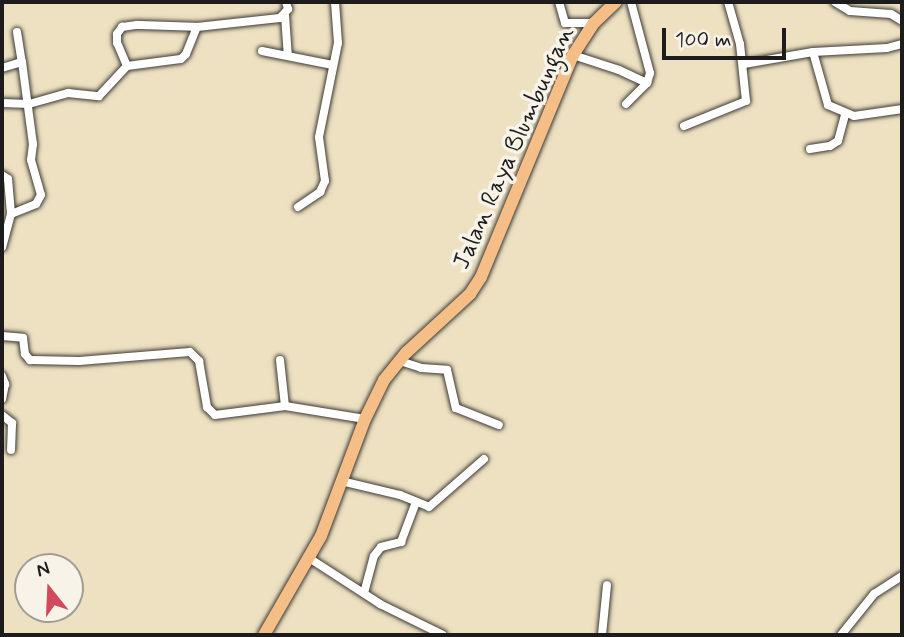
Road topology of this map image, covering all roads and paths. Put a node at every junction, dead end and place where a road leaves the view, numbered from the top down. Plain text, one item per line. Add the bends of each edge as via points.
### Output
1 (286, 2) edge
2 (335, 2) edge
3 (559, 2) edge
4 (615, 2) edge
5 (631, 2) edge
6 (728, 2) edge
7 (835, 2) edge
8 (285, 15) junction
9 (902, 21) edge
10 (594, 23) junction
11 (197, 27) junction
12 (17, 32) dead end
13 (902, 44) edge
14 (262, 51) dead end
15 (813, 52) junction
16 (288, 54) junction
17 (573, 55) junction
18 (22, 62) junction
19 (744, 64) junction
20 (332, 65) junction
21 (127, 66) junction
22 (2, 68) edge
23 (647, 83) junction
24 (2, 103) edge
25 (29, 104) junction
26 (626, 104) dead end
27 (902, 108) edge
28 (845, 114) junction
29 (684, 126) dead end
30 (810, 149) dead end
31 (2, 175) edge
32 (298, 207) dead end
33 (11, 214) junction
34 (3, 231) edge
35 (2, 247) edge
36 (2, 336) edge
37 (280, 360) dead end
38 (400, 361) junction
39 (2, 376) edge
40 (2, 399) edge
41 (285, 406) junction
42 (2, 415) edge
43 (365, 419) junction
44 (499, 425) dead end
45 (11, 450) dead end
46 (484, 459) dead end
47 (341, 481) junction
48 (416, 502) junction
49 (309, 558) junction
50 (902, 576) edge
51 (607, 585) dead end
52 (364, 593) junction
53 (264, 635) edge
54 (443, 635) edge
55 (602, 635) edge
56 (841, 635) edge

1 - 8 street
2 - 20 street via 338,27
3 - 10 street via 565,23
4 - 10 main road, Jalan Raya Blumbungan
5 - 23 street via 648,59
6 - 19 street
7 - 9 street via 850,11 891,14
8 - 11 street
8 - 16 street
10 - 17 main road, Jalan Raya Blumbungan
11 - 21 street via 184,58
11 - 21 street via 122,27 117,43
12 - 18 street
13 - 15 street
14 - 16 street
15 - 19 street
15 - 28 street via 824,99
16 - 20 street
17 - 23 street
17 - 38 main road, Jalan Raya Blumbungan via 488,266 470,294
18 - 22 street
18 - 25 street
19 - 29 street via 746,101
20 - 32 street via 320,120 325,181 320,192
21 - 25 street via 96,96 57,94
23 - 26 street
24 - 25 street
25 - 33 street via 31,160 41,195 36,204
27 - 28 street via 863,117
28 - 30 street via 838,141
31 - 33 street via 8,179
33 - 34 street
34 - 35 street
36 - 41 street via 23,338 30,360 190,352 199,361 207,407 215,415
37 - 41 street
38 - 43 main road, Jalan Raya Blumbungan via 384,380
38 - 44 street via 447,370 456,408
39 - 40 street
41 - 43 street
42 - 45 street via 12,423
43 - 47 main road, Jalan Raya Blumbungan
46 - 48 street via 435,505
47 - 48 street
47 - 49 main road, Jalan Raya Blumbungan
48 - 52 street via 401,541 381,547 374,556
49 - 52 street
49 - 53 main road, Jalan Raya Blumbungan
50 - 56 street via 874,594
51 - 55 street
52 - 54 street

